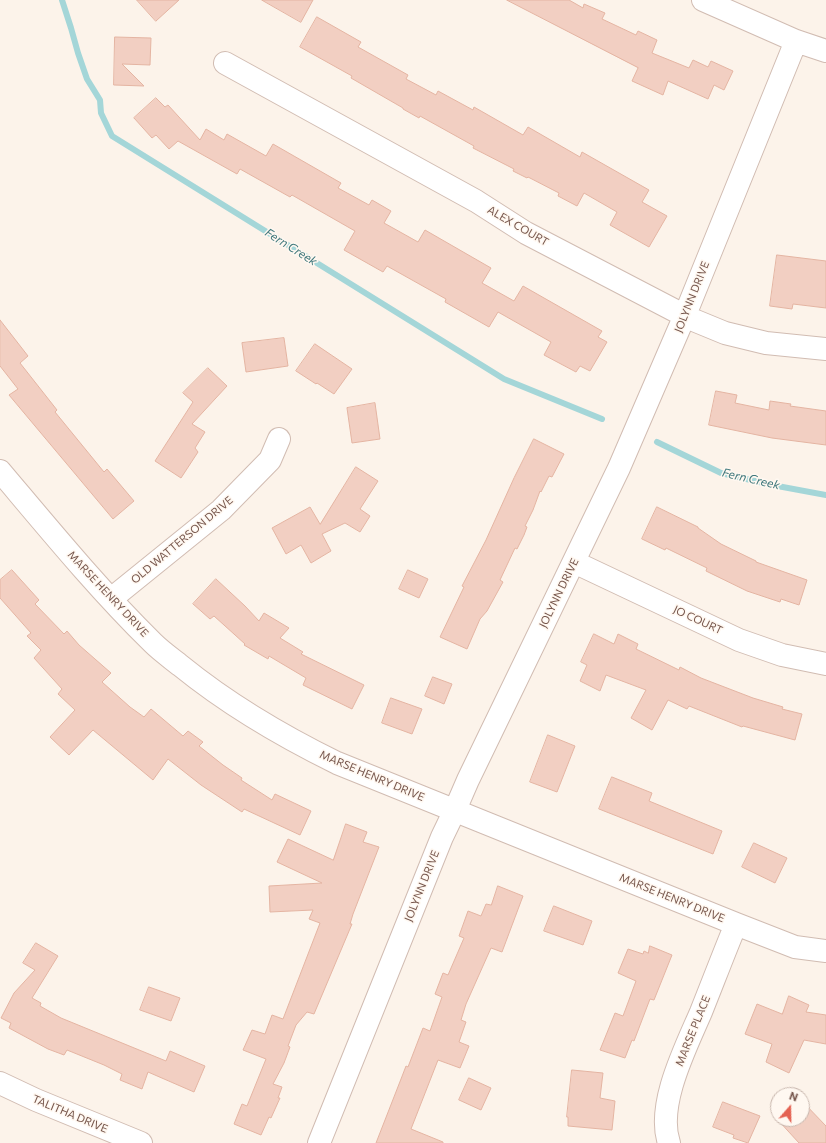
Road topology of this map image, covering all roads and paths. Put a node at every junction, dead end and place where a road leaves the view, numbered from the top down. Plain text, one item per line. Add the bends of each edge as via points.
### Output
1 (703, 0) edge
2 (796, 41) junction
3 (826, 51) edge
4 (225, 62) dead end
5 (685, 315) junction
6 (826, 349) edge
7 (279, 440) dead end
8 (0, 471) edge
9 (574, 562) junction
10 (111, 599) junction
11 (826, 664) edge
12 (455, 810) junction
13 (736, 924) junction
14 (826, 951) edge
15 (0, 1083) edge
16 (141, 1143) edge
17 (319, 1143) edge
18 (669, 1143) edge

1 - 2 street
2 - 3 street
2 - 5 street, JOLYNN DRIVE
4 - 5 street, ALEX COURT via 476,201 526,233
5 - 6 street, ALEX COURT via 725,333 766,344
5 - 9 street, JOLYNN DRIVE via 619,468
7 - 10 street, OLD WATTERSON DRIVE via 270,460 221,510
8 - 10 street, MARSE HENRY DRIVE
9 - 11 street, JO COURT via 739,640 782,655
9 - 12 street, JOLYNN DRIVE
10 - 12 street, MARSE HENRY DRIVE via 154,644 197,679 251,716 296,743 337,763
12 - 13 street, MARSE HENRY DRIVE
12 - 17 street, JOLYNN DRIVE
13 - 14 street, MARSE HENRY DRIVE via 795,947
13 - 18 street, MARSE PLACE via 675,1074 667,1106
15 - 16 street, TALITHA DRIVE

